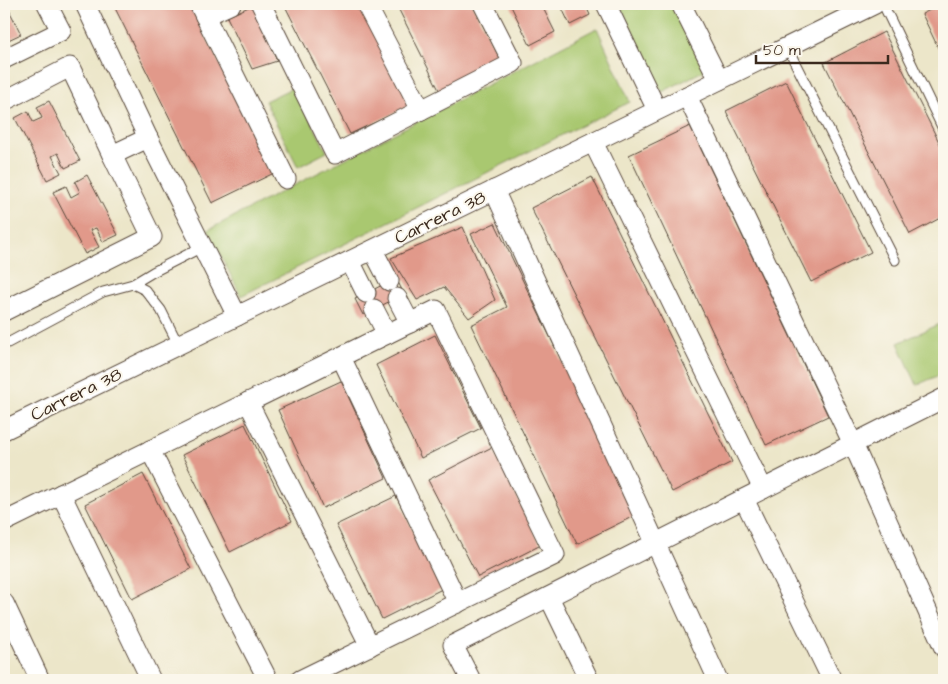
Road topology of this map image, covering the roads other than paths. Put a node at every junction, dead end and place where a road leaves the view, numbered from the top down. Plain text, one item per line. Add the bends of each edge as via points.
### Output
1 (47, 4) edge
2 (85, 4) edge
3 (231, 4) edge
4 (261, 4) edge
5 (366, 4) edge
6 (483, 4) edge
7 (606, 4) edge
8 (682, 4) edge
9 (876, 4) edge
10 (883, 4) edge
11 (202, 10) edge
12 (787, 47) junction
13 (4, 59) edge
14 (719, 80) junction
15 (688, 96) junction
16 (4, 101) edge
17 (421, 110) junction
18 (657, 110) junction
19 (944, 131) edge
20 (148, 138) junction
21 (592, 142) junction
22 (112, 155) junction
23 (286, 179) dead end
24 (494, 190) junction
25 (202, 247) junction
26 (373, 250) junction
27 (895, 260) dead end
28 (350, 261) junction
29 (133, 284) junction
30 (4, 311) edge
31 (236, 316) junction
32 (410, 323) junction
33 (387, 334) junction
34 (178, 344) junction
35 (4, 345) edge
36 (340, 357) junction
37 (944, 398) edge
38 (248, 402) junction
39 (4, 430) edge
40 (853, 444) junction
41 (150, 450) junction
42 (763, 489) junction
43 (61, 494) junction
44 (744, 499) junction
45 (4, 522) edge
46 (656, 543) junction
47 (549, 596) junction
48 (4, 603) edge
49 (458, 603) junction
50 (370, 646) junction
51 (944, 648) edge
52 (40, 680) edge
53 (151, 680) edge
54 (268, 680) edge
55 (300, 680) edge
56 (471, 680) edge
57 (589, 680) edge
58 (718, 680) edge
59 (832, 680) edge

1 - 13 street via 61,31
2 - 20 street
3 - 11 street
4 - 17 street via 335,154
5 - 17 street
6 - 17 street via 513,63
7 - 18 street
8 - 14 street
9 - 12 street, Carrera 38
10 - 19 lane
11 - 23 street
12 - 14 street, Carrera 38
12 - 27 lane
14 - 15 street, Carrera 38
15 - 18 street, Carrera 38
15 - 40 street
16 - 22 street via 70,67
18 - 21 street, Carrera 38
20 - 22 street
20 - 25 street
21 - 24 street, Carrera 38
21 - 42 street
22 - 30 street via 152,237
24 - 26 street, Carrera 38
24 - 46 street
25 - 29 lane
25 - 31 street
26 - 28 street, Carrera 38
26 - 32 street
28 - 31 street, Carrera 38
28 - 33 street
29 - 34 lane via 145,290 161,310
29 - 35 lane via 103,292
31 - 34 street, Carrera 38
32 - 33 street
32 - 49 street via 436,310 555,555
33 - 36 street
34 - 39 street, Carrera 38
36 - 38 street
36 - 49 street
37 - 40 street
38 - 41 street
38 - 50 street
40 - 42 street
40 - 51 street
41 - 43 street
41 - 54 street
42 - 44 street
43 - 45 street
43 - 53 street
44 - 46 street
44 - 59 street
46 - 47 street
46 - 58 street
47 - 56 street via 453,645
47 - 57 street
48 - 52 street
49 - 50 street
50 - 55 street

